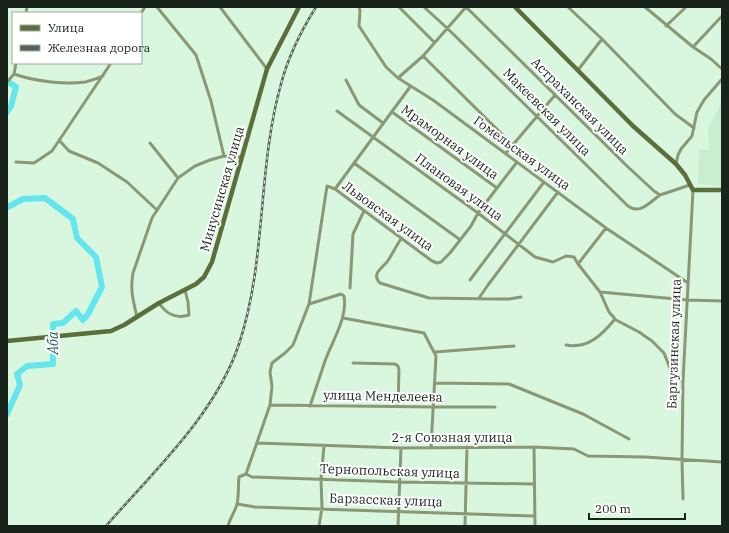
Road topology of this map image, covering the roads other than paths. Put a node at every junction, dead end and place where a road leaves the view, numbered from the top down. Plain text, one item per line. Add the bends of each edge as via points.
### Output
1 (157, 7) edge
2 (220, 7) edge
3 (299, 7) edge
4 (359, 7) edge
5 (399, 7) edge
6 (424, 7) edge
7 (466, 7) edge
8 (514, 7) edge
9 (568, 7) edge
10 (645, 7) edge
11 (686, 7) edge
12 (722, 16) edge
13 (666, 26) junction
14 (447, 28) junction
15 (602, 39) junction
16 (434, 42) junction
17 (693, 47) junction
18 (423, 56) junction
19 (16, 64) edge
20 (110, 64) edge
21 (267, 68) junction
22 (722, 68) edge
23 (578, 70) junction
24 (14, 74) junction
25 (103, 76) junction
26 (398, 78) junction
27 (722, 79) edge
28 (346, 80) dead end
29 (7, 82) edge
30 (410, 87) junction
31 (555, 95) junction
32 (337, 112) dead end
33 (392, 112) junction
34 (536, 116) junction
35 (383, 123) junction
36 (694, 128) junction
37 (373, 137) junction
38 (59, 140) junction
39 (150, 143) dead end
40 (512, 144) junction
41 (506, 153) junction
42 (224, 156) junction
43 (242, 157) junction
44 (16, 162) dead end
45 (354, 162) junction
46 (517, 162) junction
47 (676, 164) junction
48 (178, 178) junction
49 (544, 182) junction
50 (690, 185) junction
51 (497, 188) junction
52 (336, 189) junction
53 (693, 190) junction
54 (722, 190) edge
55 (558, 192) junction
56 (660, 195) junction
57 (157, 210) junction
58 (364, 211) junction
59 (478, 213) junction
60 (606, 228) junction
61 (505, 234) junction
62 (401, 239) junction
63 (459, 239) junction
64 (519, 244) junction
65 (578, 264) junction
66 (470, 280) dead end
67 (688, 283) junction
68 (350, 288) dead end
69 (185, 290) junction
70 (600, 292) junction
71 (520, 297) dead end
72 (479, 298) junction
73 (687, 300) junction
74 (722, 301) edge
75 (160, 303) junction
76 (309, 304) junction
77 (137, 317) junction
78 (343, 318) junction
79 (615, 319) junction
80 (7, 341) edge
81 (566, 345) dead end
82 (514, 346) dead end
83 (434, 352) junction
84 (353, 363) dead end
85 (683, 381) junction
86 (435, 383) junction
87 (270, 405) junction
88 (310, 406) junction
89 (398, 407) junction
90 (434, 407) junction
91 (495, 407) dead end
92 (629, 439) dead end
93 (257, 443) junction
94 (324, 446) junction
95 (467, 447) junction
96 (534, 447) junction
97 (401, 448) junction
98 (431, 448) junction
99 (682, 460) junction
100 (722, 462) edge
101 (246, 474) junction
102 (320, 479) junction
103 (399, 482) junction
104 (466, 484) junction
105 (534, 484) junction
106 (683, 499) dead end
107 (237, 504) junction
108 (322, 508) junction
109 (398, 512) junction
110 (465, 512) junction
111 (535, 516) junction
112 (228, 526) edge
113 (320, 526) edge
114 (398, 526) edge
115 (465, 526) edge
116 (535, 526) edge

1 - 42 street via 196,55 211,101
2 - 21 street
3 - 21 main road, Минусинская улица
4 - 26 street, Гомельская улица via 359,26 386,66
5 - 16 street
6 - 14 street, Макеевская улица
7 - 14 street
7 - 31 street, Астраханская улица
8 - 23 main road
9 - 15 street
10 - 13 street
11 - 13 street
12 - 17 street
13 - 17 street
14 - 16 street
14 - 34 street, Макеевская улица
15 - 23 street
15 - 36 street via 675,114
16 - 18 street
17 - 22 street
18 - 26 street
18 - 40 street
19 - 24 street
20 - 25 street
21 - 43 main road, Минусинская улица
23 - 47 main road
24 - 25 street via 53,82 86,82
24 - 29 street
25 - 38 street
26 - 30 street, Гомельская улица
27 - 36 street via 697,112
28 - 35 street, Мраморная улица via 359,105
30 - 33 street
30 - 41 street, Гомельская улица via 433,100
31 - 34 street
31 - 56 street, Астраханская улица
32 - 37 street, Плановая улица
33 - 35 street
33 - 51 street, Мраморная улица
34 - 40 street
34 - 56 street, Макеевская улица via 631,208 642,208
35 - 37 street
36 - 47 street via 692,136 681,149
37 - 45 street
37 - 59 street, Плановая улица
38 - 44 street via 52,151 34,163
38 - 57 street via 69,151 98,163 127,182
39 - 48 street
40 - 41 street
41 - 46 street, Гомельская улица
42 - 43 street
42 - 48 street via 195,166
43 - 69 main road, Минусинская улица via 211,266 204,277
45 - 52 street
45 - 63 street
46 - 49 street, Гомельская улица
46 - 51 street
47 - 50 main road
48 - 57 street
49 - 55 street, Гомельская улица
49 - 61 street
50 - 53 main road
50 - 56 street
51 - 59 street
52 - 58 street, Львовская улица
52 - 76 street, Львовская улица via 326,186
53 - 54 main road
53 - 67 street, Баргузинская улица
55 - 60 street, Гомельская улица
55 - 64 street
57 - 77 street via 150,222 133,273 131,293
58 - 62 street, Львовская улица
58 - 68 street via 353,234
59 - 61 street, Плановая улица
59 - 63 street via 471,226
60 - 65 street
60 - 67 street, Гомельская улица
61 - 64 street, Плановая улица
61 - 66 street
62 - 63 street, Львовская улица via 437,263 441,262
62 - 72 street via 387,263 380,267 376,276 380,283 429,298
64 - 65 street, Плановая улица via 535,257 553,262 566,256 574,257
64 - 72 street
65 - 70 street
67 - 73 street, Баргузинская улица
69 - 75 main road, Минусинская улица
69 - 75 street via 189,315 180,318 164,309
70 - 73 street
70 - 79 street
71 - 72 street
73 - 74 street
73 - 85 street, Баргузинская улица
75 - 77 main road, Минусинская улица
76 - 78 street via 341,294 345,301
76 - 87 street via 293,345 272,363
77 - 80 main road, Минусинская улица via 111,331
78 - 83 street via 424,333
78 - 88 street via 325,360
79 - 81 street via 595,338 578,346
79 - 85 street via 652,341 664,353 673,376
82 - 83 street
83 - 86 street
84 - 89 street via 398,366
85 - 99 street, Баргузинская улица
86 - 90 street
86 - 92 street via 509,384 583,414
87 - 88 street, улица Менделеева
87 - 93 street
88 - 89 street, улица Менделеева
89 - 90 street, улица Менделеева
90 - 91 street, улица Менделеева
90 - 98 street
93 - 94 street, 2-я Союзная улица
93 - 101 street
94 - 97 street, 2-я Союзная улица
94 - 102 street
95 - 96 street, 2-я Союзная улица
95 - 98 street, 2-я Союзная улица
95 - 104 street
96 - 99 street, 2-я Союзная улица via 574,449 588,456
96 - 105 street
97 - 98 street, 2-я Союзная улица
97 - 103 street
99 - 100 street, 2-я Союзная улица
99 - 106 street, Баргузинская улица
101 - 102 street, Тернопольская улица via 252,477
101 - 107 street via 240,477
102 - 103 street, Тернопольская улица
102 - 108 street
103 - 104 street, Тернопольская улица
103 - 109 street
104 - 105 street, Тернопольская улица
104 - 110 street
105 - 111 street
107 - 108 street, Барзасская улица
107 - 112 street
108 - 109 street, Барзасская улица
108 - 113 street
109 - 110 street, Барзасская улица
109 - 114 street
110 - 111 street, Барзасская улица
110 - 115 street
111 - 116 street

